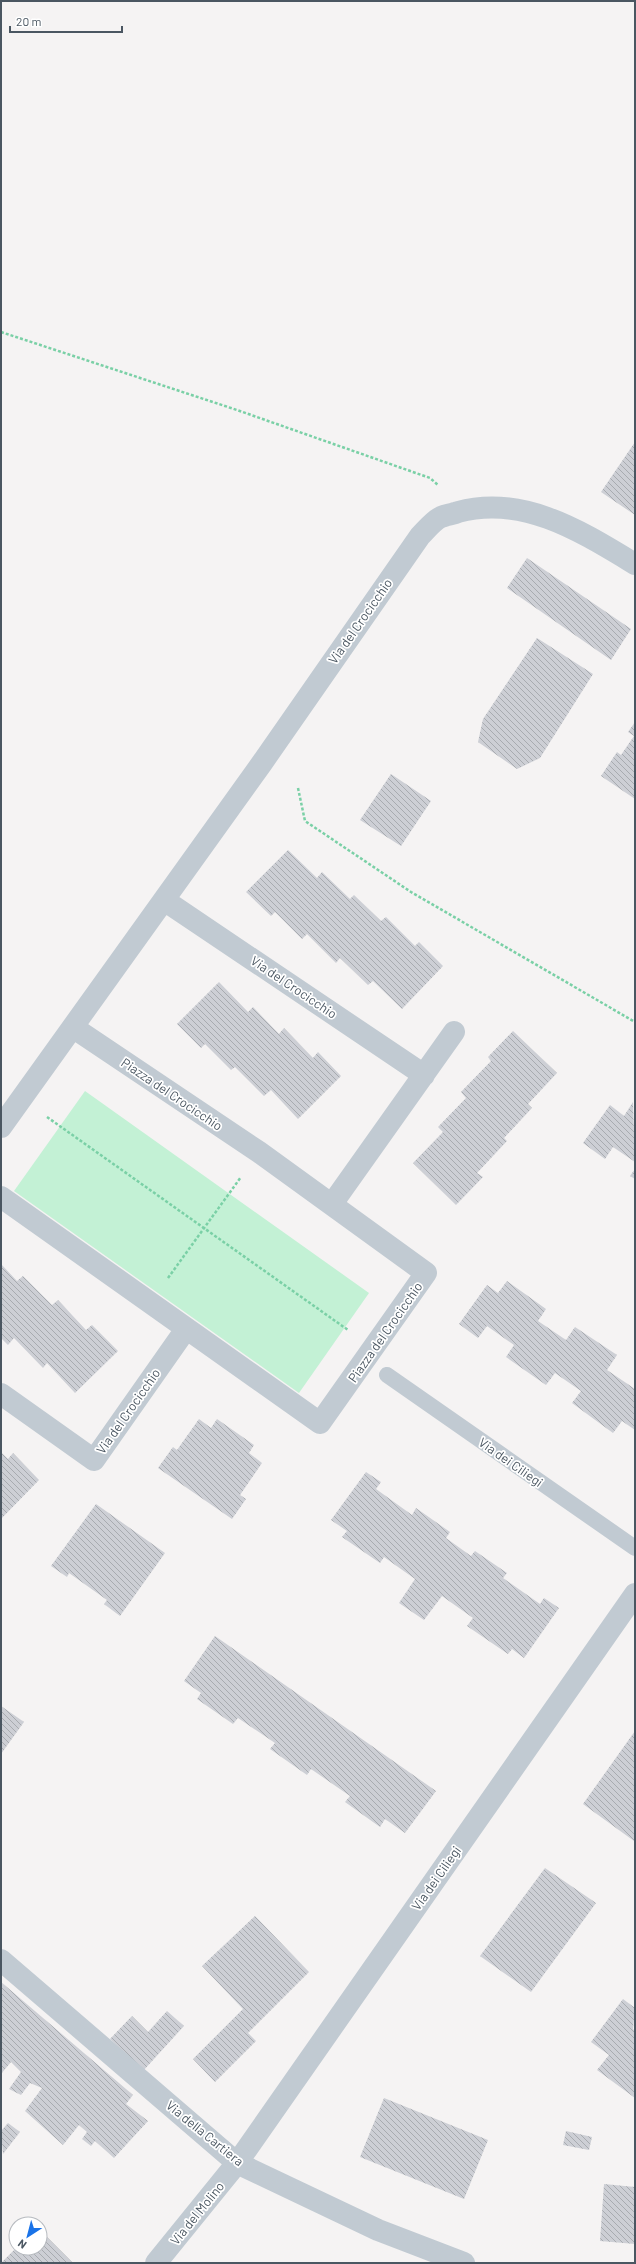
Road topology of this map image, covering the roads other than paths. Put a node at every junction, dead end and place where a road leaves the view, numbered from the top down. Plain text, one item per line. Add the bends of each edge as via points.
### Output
1 (635, 564) edge
2 (164, 900) junction
3 (74, 1028) junction
4 (454, 1032) dead end
5 (424, 1075) junction
6 (1, 1127) edge
7 (1, 1197) edge
8 (332, 1204) junction
9 (186, 1329) junction
10 (386, 1376) dead end
11 (1, 1394) edge
12 (635, 1548) edge
13 (635, 1594) edge
14 (1, 1960) edge
15 (237, 2163) junction
16 (156, 2263) edge
17 (464, 2263) edge

1 - 2 street, Via del Crocicchio via 578,530 529,511 494,506 468,509 440,517 420,536
2 - 3 street, Via del Crocicchio
2 - 5 street, Via del Crocicchio
3 - 6 street, Via del Crocicchio
3 - 8 street, Piazza del Crocicchio
4 - 5 street
5 - 8 street
7 - 9 street, Piazza del Crocicchio
8 - 9 street, Piazza del Crocicchio via 426,1273 320,1423
9 - 11 street, Via del Crocicchio via 94,1460
10 - 12 lane, Via dei Ciliegi
13 - 15 street, Via dei Ciliegi
14 - 15 street, Via della Cartiera
15 - 16 street, Via del Molino
15 - 17 street, Via della Cartiera via 378,2230

